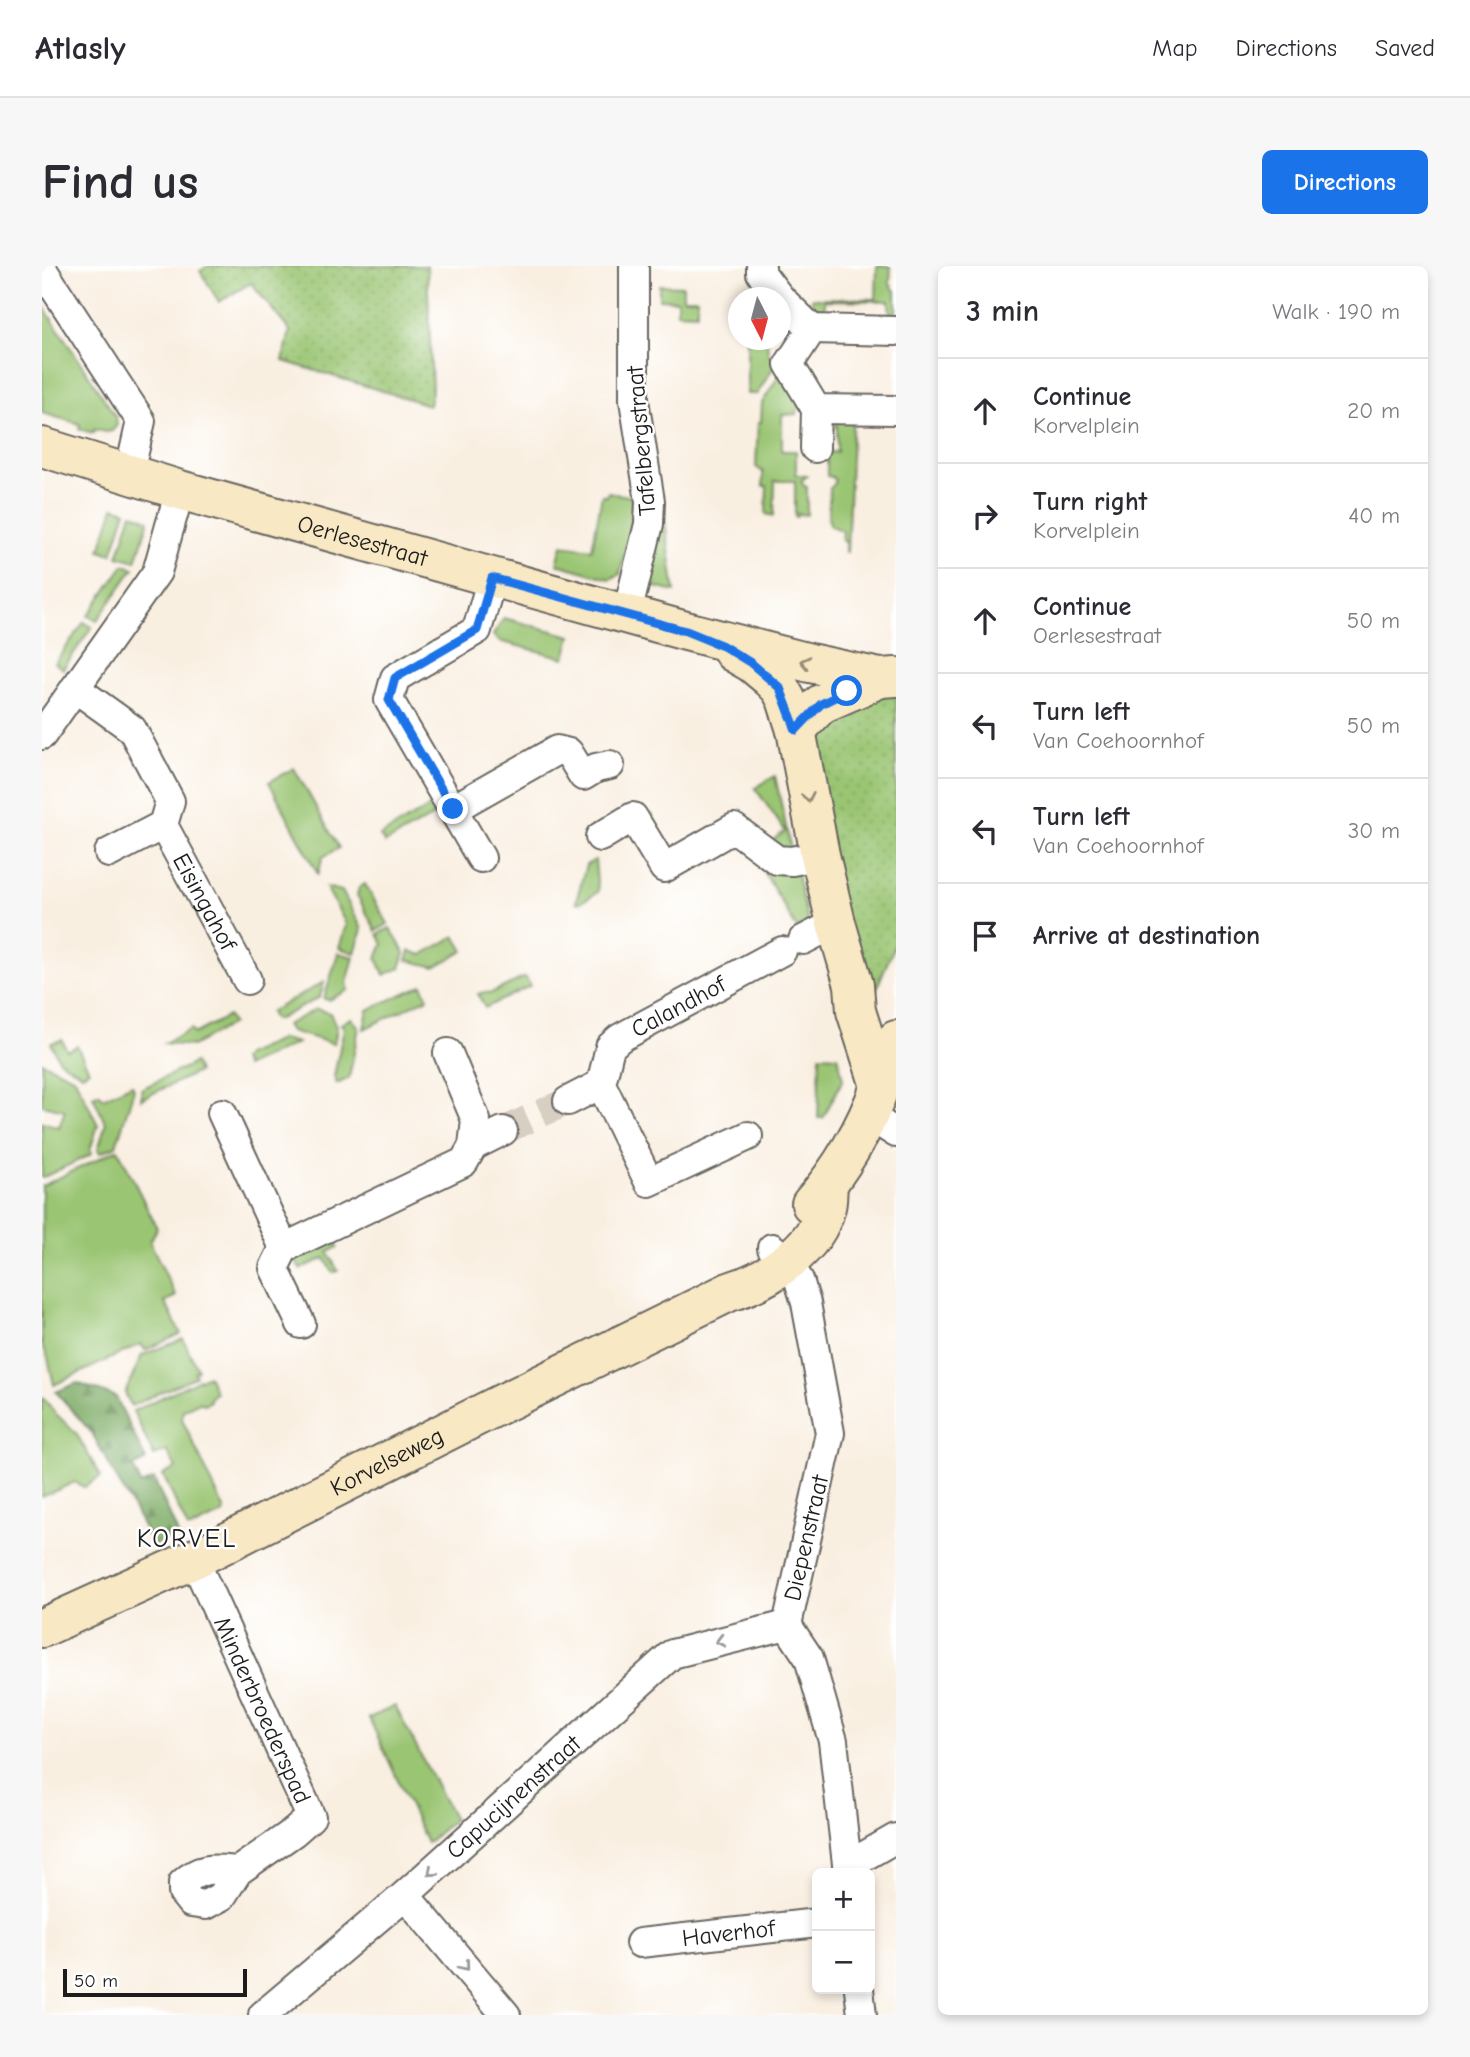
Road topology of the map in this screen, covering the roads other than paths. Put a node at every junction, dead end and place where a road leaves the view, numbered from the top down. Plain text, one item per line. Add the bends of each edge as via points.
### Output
1 (635, 266) edge
2 (761, 266) edge
3 (42, 269) edge
4 (772, 287) edge
5 (791, 309) edge
6 (812, 330) junction
7 (896, 331) edge
8 (816, 409) junction
9 (896, 410) edge
10 (42, 447) edge
11 (815, 448) dead end
12 (129, 474) junction
13 (180, 490) junction
14 (492, 578) junction
15 (627, 614) junction
16 (686, 631) junction
17 (888, 678) edge
18 (75, 688) junction
19 (796, 730) junction
20 (42, 735) edge
21 (610, 765) dead end
22 (453, 809) junction
23 (163, 825) junction
24 (600, 837) dead end
25 (109, 853) dead end
26 (820, 855) junction
27 (481, 858) dead end
28 (807, 938) junction
29 (247, 980) dead end
30 (854, 985) junction
31 (896, 1027) edge
32 (896, 1040) edge
33 (448, 1053) dead end
34 (601, 1084) junction
35 (568, 1101) tunnel mouth
36 (885, 1101) edge
37 (222, 1112) dead end
38 (503, 1131) tunnel mouth
39 (748, 1136) dead end
40 (473, 1146) junction
41 (284, 1248) junction
42 (780, 1256) junction
43 (301, 1324) dead end
44 (194, 1559) junction
45 (787, 1625) junction
46 (42, 1628) edge
47 (896, 1838) edge
48 (847, 1868) edge
49 (849, 1868) edge
50 (238, 1871) dead end
51 (405, 1895) junction
52 (812, 1924) edge
53 (640, 1943) dead end
54 (860, 1994) edge
55 (273, 2012) edge
56 (506, 2015) edge
57 (862, 2015) edge

1 - 15 street, Tafelbergstraat via 634,400 650,501 649,524
2 - 4 street
3 - 12 street via 141,421
5 - 6 street
6 - 7 street
6 - 8 street via 789,365
8 - 9 street
8 - 11 street
10 - 12 street, Oerlesestraat
12 - 13 street, Oerlesestraat
13 - 14 street, Oerlesestraat
13 - 18 street via 157,572
14 - 15 street, Oerlesestraat
14 - 22 street via 477,630 395,678 389,700
15 - 16 street, Oerlesestraat
17 -> 16 street
16 - 19 street via 723,646 770,678 786,699
17 - 19 street via 821,704
18 - 20 street
18 - 23 street, Eisingahof via 132,729 170,801
19 -> 26 street
21 - 22 street via 583,776 569,753 557,750
22 - 27 street
23 - 25 street, Eisingahof
23 - 29 street, Eisingahof
24 - 26 street via 633,817 664,868 734,828 777,860
26 - 28 street
28 - 30 street
28 - 34 street, Calandhof via 620,1038 610,1046
30 - 31 street via 881,1021
30 - 36 street via 856,1011
32 - 36 street, Korvelseweg via 887,1058
33 - 40 street via 476,1121
34 - 35 street
34 - 39 street via 649,1182
36 - 42 street, Korvelseweg
37 - 41 street
38 - 40 street
40 - 41 street via 464,1162
41 - 43 street via 274,1268
42 - 44 street, Korvelseweg via 743,1274 729,1292
42 - 45 street, Diepenstraat via 799,1280 806,1303 830,1433
44 - 46 street, Korvelseweg
44 - 50 street, Minderbroederspad via 311,1817
45 - 48 street, Diepenstraat via 809,1658 833,1741
45 -> 51 street, Capucijnenstraat via 672,1654
47 - 49 street
51 - 55 street, Capucijnenstraat
51 -> 56 street
52 - 53 street, Haverhof
54 - 57 street

